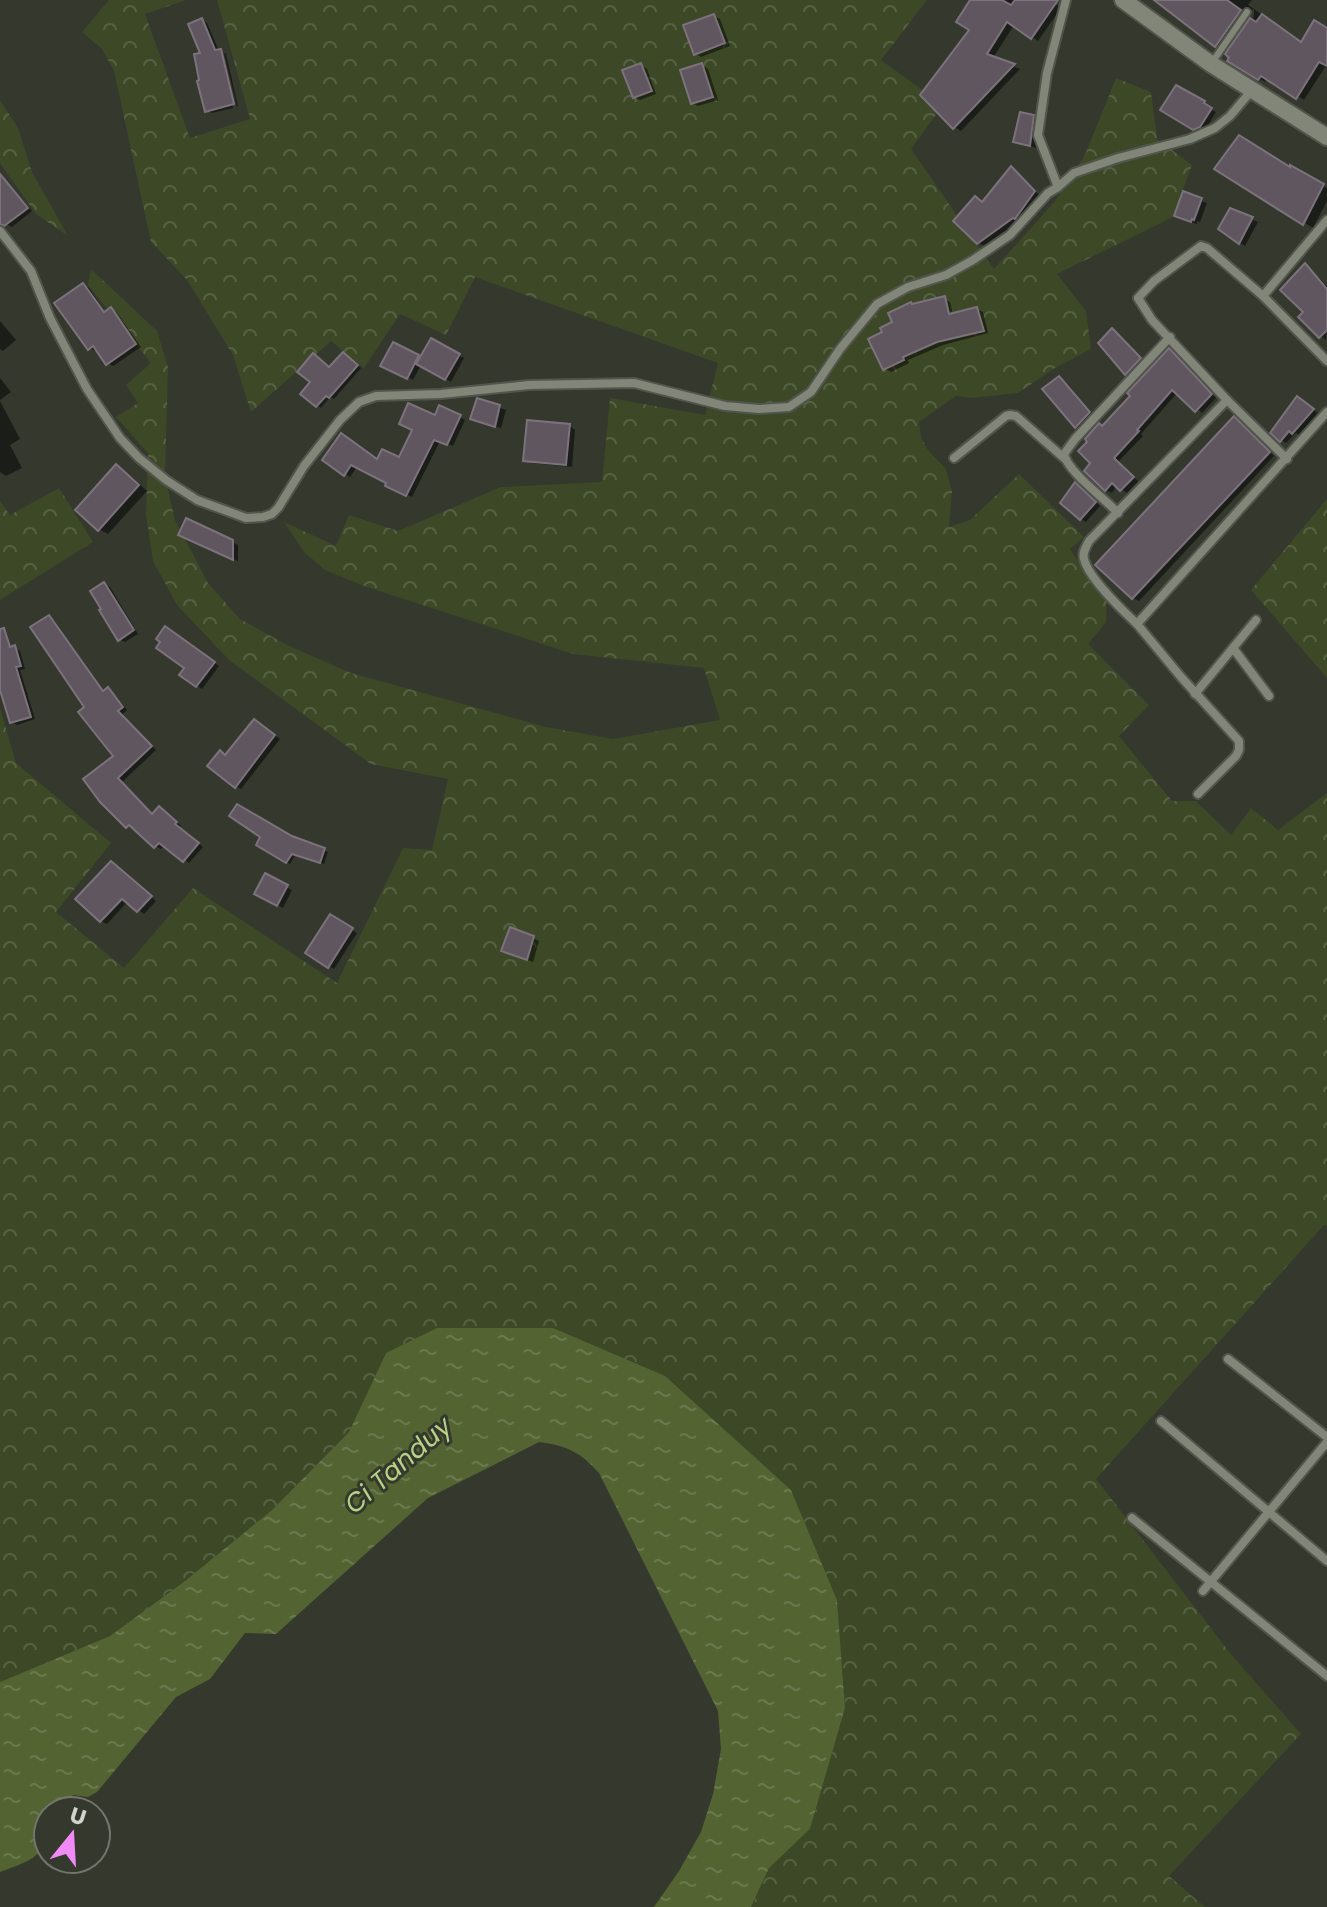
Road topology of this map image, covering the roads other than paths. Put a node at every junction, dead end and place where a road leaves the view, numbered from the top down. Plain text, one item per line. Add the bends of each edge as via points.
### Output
1 (1066, 0) edge
2 (1123, 0) edge
3 (1247, 12) dead end
4 (1211, 64) junction
5 (1252, 90) junction
6 (1327, 137) edge
7 (1058, 187) junction
8 (1327, 220) edge
9 (0, 231) edge
10 (1263, 296) junction
11 (1170, 337) junction
12 (1327, 361) edge
13 (1227, 400) junction
14 (1327, 412) edge
15 (954, 458) dead end
16 (1064, 458) junction
17 (1287, 459) junction
18 (1118, 513) junction
19 (1256, 620) dead end
20 (1137, 624) junction
21 (1233, 648) junction
22 (1195, 694) junction
23 (1269, 696) dead end
24 (1198, 794) dead end
25 (1228, 1359) dead end
26 (1161, 1421) dead end
27 (1327, 1440) edge
28 (1269, 1513) junction
29 (1132, 1518) dead end
30 (1327, 1561) edge
31 (1211, 1581) junction
32 (1203, 1591) dead end
33 (1327, 1676) edge

1 - 7 street via 1038,135
2 - 4 street
3 - 4 lane
4 - 5 street
5 - 6 street
5 - 7 street via 1215,128 1074,173
7 - 9 street via 1010,235 973,260 877,304 811,392 789,407 725,406 634,383 376,396 359,402 340,420 272,514 246,518 197,500 157,473 120,438 87,389 31,271
8 - 10 street
10 - 11 street via 1200,247 1139,295 1152,320
10 - 12 street
11 - 13 street
11 - 16 street via 1075,439
13 - 17 street
13 - 18 street
14 - 17 street
15 - 16 street via 1010,415
16 - 18 street
17 - 20 street
18 - 20 street via 1089,541 1083,558 1111,600
19 - 21 street
20 - 22 street
21 - 22 street
21 - 23 street
22 - 24 street via 1236,736 1240,747
25 - 27 street
26 - 28 street
27 - 28 street
28 - 30 street
28 - 31 street
29 - 31 street
31 - 32 street
31 - 33 street

